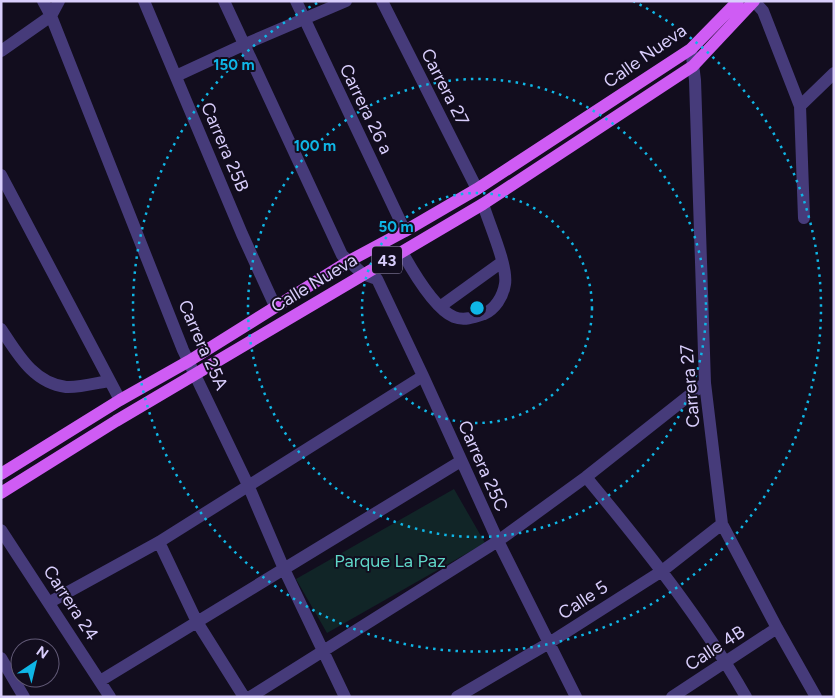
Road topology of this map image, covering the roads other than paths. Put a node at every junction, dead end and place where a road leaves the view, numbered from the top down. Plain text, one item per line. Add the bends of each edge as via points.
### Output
1 (43, 1) edge
2 (59, 1) edge
3 (144, 1) edge
4 (224, 1) edge
5 (296, 1) edge
6 (346, 1) edge
7 (382, 1) edge
8 (738, 1) edge
9 (754, 1) edge
10 (51, 16) junction
11 (304, 20) junction
12 (243, 45) junction
13 (691, 49) junction
14 (1, 51) edge
15 (693, 66) junction
16 (834, 73) edge
17 (176, 76) junction
18 (800, 106) junction
19 (1, 175) edge
20 (477, 189) junction
21 (483, 204) junction
22 (804, 218) dead end
23 (405, 231) junction
24 (402, 252) junction
25 (348, 261) junction
26 (502, 262) junction
27 (364, 274) junction
28 (275, 306) junction
29 (441, 306) junction
30 (1, 328) edge
31 (189, 361) junction
32 (195, 375) junction
33 (423, 376) junction
34 (109, 381) junction
35 (705, 382) junction
36 (120, 400) junction
37 (461, 461) junction
38 (1, 474) edge
39 (586, 476) junction
40 (248, 485) junction
41 (1, 493) edge
42 (722, 524) junction
43 (1, 530) edge
44 (498, 541) junction
45 (159, 542) junction
46 (284, 569) junction
47 (662, 571) junction
48 (50, 602) junction
49 (197, 622) junction
50 (777, 628) junction
51 (549, 643) junction
52 (323, 650) junction
53 (1, 658) edge
54 (726, 661) junction
55 (100, 680) junction
56 (24, 697) edge
57 (110, 697) edge
58 (244, 697) edge
59 (250, 697) edge
60 (345, 697) edge
61 (457, 697) edge
62 (576, 697) edge
63 (672, 697) edge
64 (746, 697) edge
65 (816, 697) edge

1 - 10 street, Carrera 25A
2 - 10 street
3 - 17 street, Carrera 25B
4 - 12 street, Carrera 25C
5 - 11 street, Carrera 26 a
6 - 11 street
7 - 20 street, Carrera 27
8 - 13 main road, Calle Nueva / 43
9 - 15 main road, Calle Nueva / 43
9 - 18 street via 763,11
10 - 14 street
10 - 31 street, Carrera 25A
11 - 12 street
11 - 23 street, Carrera 26 a
12 - 17 street
12 - 25 street, Carrera 25C via 342,255
13 - 15 street, Carrera 27
13 - 20 main road, Calle Nueva / 43
15 - 21 main road, Calle Nueva / 43
15 - 35 street, Carrera 27
16 - 18 street
17 - 28 street, Carrera 25B
18 - 22 street
19 - 34 street
20 - 23 main road, Calle Nueva / 43
21 - 24 main road, Calle Nueva / 43
21 - 26 street
23 - 25 main road, Calle Nueva / 43
24 - 27 main road, Calle Nueva / 43
24 - 29 street via 426,290
25 - 27 street, Carrera 25C
25 - 28 main road, Calle Nueva / 43
26 - 29 street
26 - 29 street via 505,284 499,302 488,312 471,318 454,317
27 - 32 main road, Calle Nueva / 43
27 - 33 street, Carrera 25C via 377,279
28 - 31 main road, Calle Nueva / 43
30 - 34 street via 26,367 46,381 66,387
31 - 32 street, Carrera 25A
31 - 36 main road, Calle Nueva / 43
32 - 40 street, Carrera 25A
32 - 41 main road, Calle Nueva / 43
33 - 37 street, Carrera 25C
33 - 40 street
34 - 36 street
35 - 39 street
35 - 42 street, Carrera 27
36 - 38 main road, Calle Nueva / 43
37 - 44 street, Carrera 25C
37 - 46 street
39 - 44 street
39 - 47 street
40 - 45 street
40 - 46 street, Carrera 25A
42 - 47 street, Calle 5
42 - 50 street, Carrera 27
43 - 48 street, Carrera 24
44 - 51 street, Carrera 25C
44 - 52 street
45 - 48 street
45 - 49 street
46 - 49 street
46 - 52 street, Carrera 25A
47 - 51 street, Calle 5
47 - 54 street
48 - 55 street, Carrera 24
49 - 55 street
49 - 58 street
50 - 54 street, Calle 4B
50 - 65 street, Carrera 27
51 - 61 street, Calle 5
51 - 62 street, Carrera 25C
52 - 59 street
52 - 60 street, Carrera 25A
53 - 56 street
54 - 63 street, Calle 4B
54 - 64 street
55 - 57 street, Carrera 24

